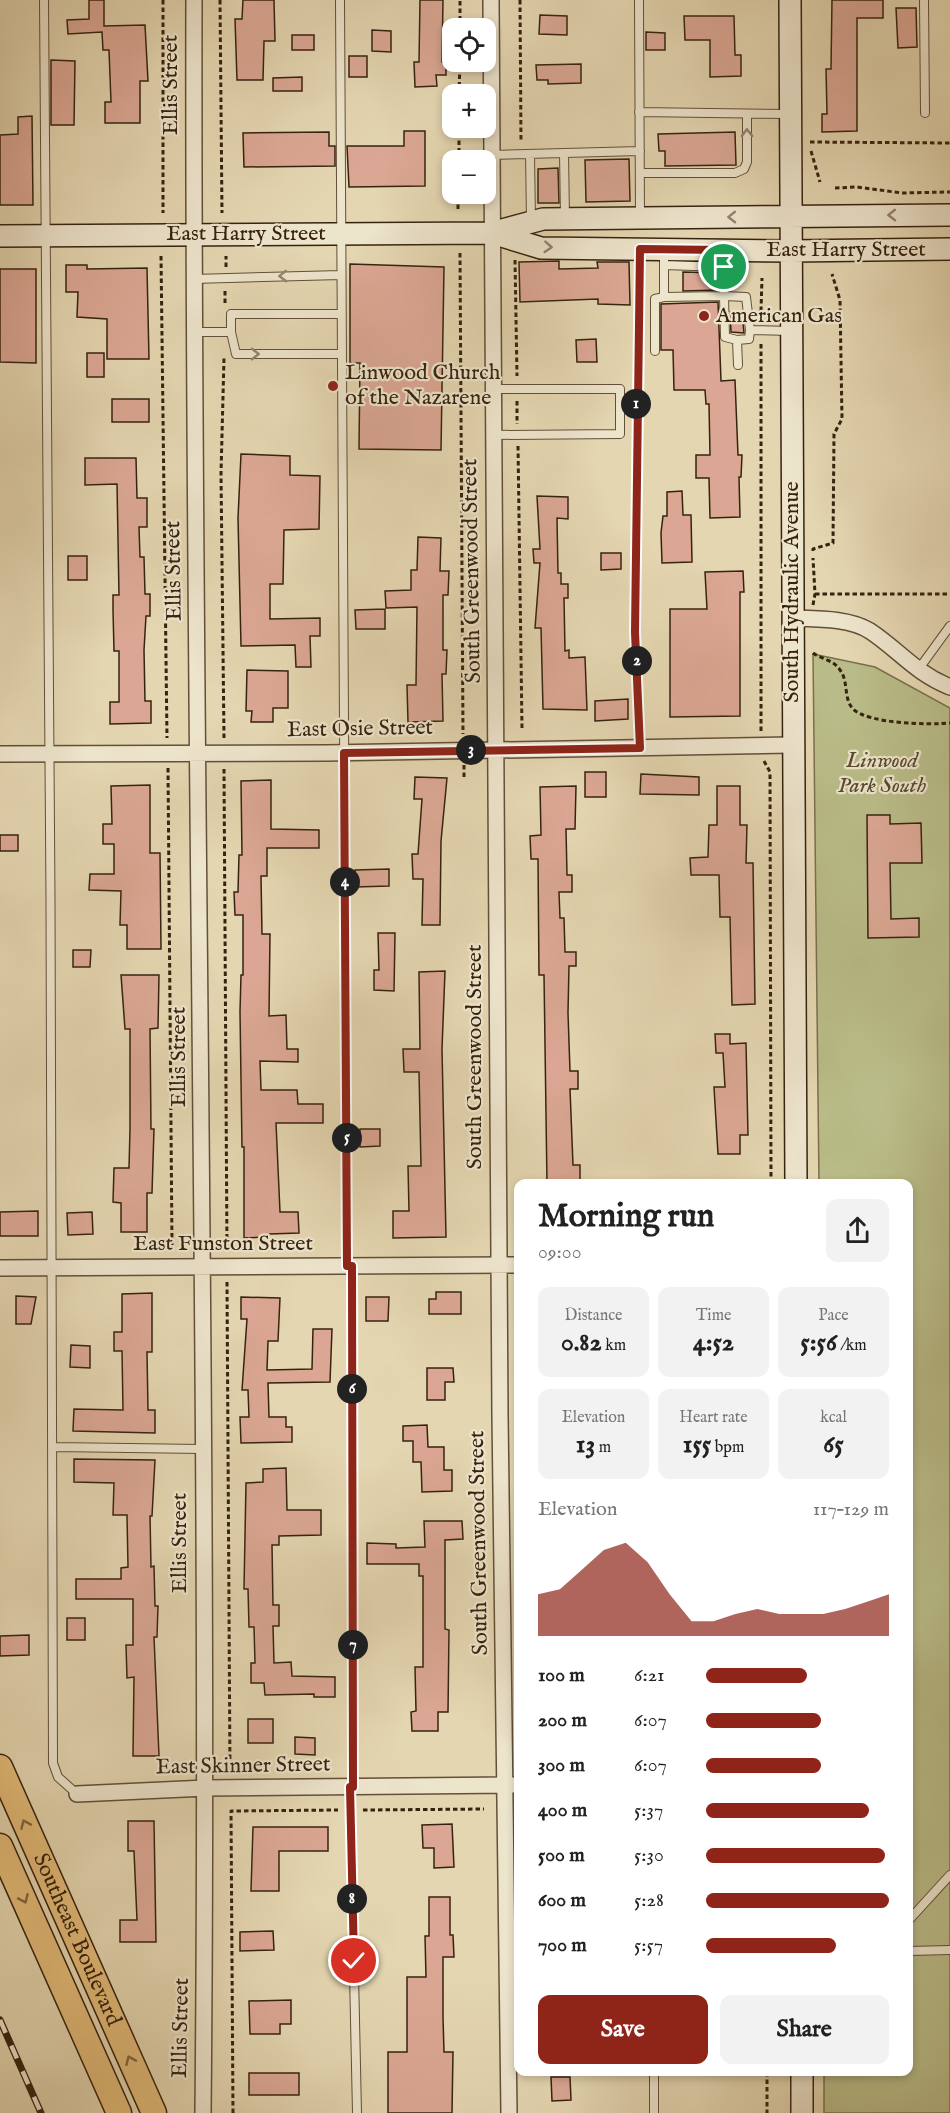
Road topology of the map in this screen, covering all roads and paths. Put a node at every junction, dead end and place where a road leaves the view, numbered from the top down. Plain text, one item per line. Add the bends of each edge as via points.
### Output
1 (44, 0) edge
2 (163, 0) edge
3 (194, 0) edge
4 (220, 0) edge
5 (340, 0) edge
6 (460, 0) edge
7 (491, 0) edge
8 (520, 0) edge
9 (639, 0) edge
10 (790, 0) edge
11 (924, 0) edge
12 (460, 18) edge
13 (639, 112) junction
14 (924, 113) dead end
15 (747, 114) junction
16 (791, 114) junction
17 (808, 142) dead end
18 (950, 143) edge
19 (491, 150) edge
20 (640, 151) junction
21 (564, 153) junction
22 (496, 154) edge
23 (526, 154) junction
24 (640, 173) junction
25 (835, 188) dead end
26 (950, 192) edge
27 (458, 204) edge
28 (491, 204) edge
29 (458, 209) dead end
30 (163, 213) dead end
31 (222, 213) dead end
32 (950, 215) edge
33 (791, 217) junction
34 (640, 218) junction
35 (565, 219) junction
36 (531, 223) junction
37 (491, 233) junction
38 (341, 234) junction
39 (193, 235) junction
40 (0, 236) edge
41 (45, 236) junction
42 (640, 249) junction
43 (950, 249) edge
44 (791, 251) junction
45 (460, 253) dead end
46 (515, 255) dead end
47 (226, 256) dead end
48 (664, 257) junction
49 (724, 258) junction
50 (832, 274) dead end
51 (341, 275) junction
52 (226, 278) junction
53 (193, 279) junction
54 (724, 296) junction
55 (664, 297) junction
56 (341, 314) junction
57 (750, 330) junction
58 (194, 332) junction
59 (228, 332) junction
60 (791, 332) junction
61 (736, 340) junction
62 (655, 351) dead end
63 (342, 354) junction
64 (738, 365) dead end
65 (493, 389) junction
66 (517, 389) junction
67 (493, 435) junction
68 (518, 435) junction
69 (815, 594) junction
70 (950, 594) edge
71 (801, 618) junction
72 (950, 626) edge
73 (918, 670) junction
74 (950, 687) edge
75 (950, 723) edge
76 (522, 729) dead end
77 (793, 745) junction
78 (640, 748) junction
79 (496, 750) junction
80 (464, 751) junction
81 (198, 753) junction
82 (224, 753) junction
83 (344, 753) junction
84 (0, 754) edge
85 (48, 754) junction
86 (464, 780) dead end
87 (796, 1179) edge
88 (499, 1265) junction
89 (514, 1265) edge
90 (350, 1266) junction
91 (202, 1267) junction
92 (227, 1267) junction
93 (0, 1268) edge
94 (54, 1268) junction
95 (54, 1447) junction
96 (202, 1449) junction
97 (0, 1767) edge
98 (512, 1785) edge
99 (352, 1787) junction
100 (206, 1788) junction
101 (230, 1788) junction
102 (77, 1794) joint
103 (484, 1809) dead end
104 (351, 1810) junction
105 (231, 1811) junction
106 (0, 1846) edge
107 (950, 1875) edge
108 (913, 1916) edge
109 (950, 1950) edge
110 (913, 1951) edge
111 (654, 2076) edge
112 (767, 2076) edge
113 (802, 2076) edge
114 (119, 2113) edge
115 (154, 2113) edge
116 (203, 2113) edge
117 (232, 2113) edge
118 (357, 2113) edge
119 (509, 2113) edge
120 (654, 2113) edge
121 (767, 2113) edge
122 (802, 2113) edge

1 - 41 lane
2 - 30 path
3 - 39 street, Ellis Street
4 - 31 path
5 - 38 lane
6 - 12 path
7 - 19 street, South Greenwood Street
8 - 23 path
9 - 13 lane
10 - 16 main road, South Hydraulic Avenue
11 - 14 lane
13 - 15 lane
13 - 20 lane
15 - 16 lane
24 -> 15 lane via 735,173 744,169
16 - 33 main road, South Hydraulic Avenue
17 - 18 path
20 - 21 lane
20 - 24 lane
21 - 23 lane
21 - 35 lane
22 - 23 lane
23 - 36 lane
24 - 34 lane
25 - 26 path
27 - 29 path
28 - 37 street, South Greenwood Street
32 -> 33 main road, East Harry Street
33 -> 34 main road, East Harry Street
33 - 44 main road, South Hydraulic Avenue
34 - 35 main road, East Harry Street
35 - 36 main road, East Harry Street
36 - 37 main road, East Harry Street
37 - 38 main road, East Harry Street
37 -> 42 main road, East Harry Street via 541,248
37 - 65 street, South Greenwood Street
38 - 39 main road, East Harry Street
38 - 51 lane
39 - 41 main road, East Harry Street
39 - 53 street, Ellis Street
40 - 41 main road, East Harry Street
41 - 85 lane
42 - 48 main road, East Harry Street
42 - 78 lane via 635,632
43 - 44 main road, East Harry Street
44 - 49 main road, East Harry Street
44 - 60 main road, South Hydraulic Avenue
45 - 80 path
46 - 66 path
47 - 52 path
48 - 49 main road, East Harry Street
48 - 55 lane
49 - 54 lane
50 - 69 path via 840,300 842,419 834,435 833,543 813,549
51 -> 52 lane
51 - 56 lane
52 - 53 lane
52 - 59 path
53 - 58 street, Ellis Street
54 - 55 lane
54 - 57 lane via 746,297
54 - 61 lane via 725,337
55 - 62 lane via 655,299
56 - 59 lane via 231,314
56 - 63 lane
57 - 60 lane
57 - 61 lane via 749,339
58 - 59 lane
58 - 81 street, Ellis Street
59 -> 63 lane via 236,354
59 - 82 path via 221,474
60 - 71 main road, South Hydraulic Avenue
61 - 64 lane
63 - 83 lane
65 - 66 lane
65 - 67 street, South Greenwood Street
66 - 68 path
66 - 68 lane via 620,389 620,434
67 - 68 lane
67 - 79 street, South Greenwood Street
68 - 76 path
69 - 70 path
69 - 71 path
71 - 73 street via 834,620 869,630
71 - 75 path via 813,654 840,670 854,710 880,720
71 - 77 main road, South Hydraulic Avenue
72 - 73 lane
73 - 74 street
77 - 78 street, East Osie Street
77 - 87 main road, South Hydraulic Avenue
78 - 79 street, East Osie Street
79 - 80 street, East Osie Street
79 - 88 street, South Greenwood Street
80 - 83 street, East Osie Street
80 - 86 path
81 - 82 street, East Osie Street
81 - 85 street, East Osie Street
81 - 91 street, Ellis Street
82 - 83 street, East Osie Street
82 - 92 path
83 - 90 lane
84 - 85 street, East Osie Street
85 - 94 lane
88 - 89 street, East Funston Street
88 - 90 street, East Funston Street
88 - 98 street, South Greenwood Street
90 - 92 street, East Funston Street
90 - 99 lane
91 - 92 street, East Funston Street
91 - 94 street, East Funston Street
91 - 96 street, Ellis Street
92 - 101 path
93 - 94 street, East Funston Street
94 - 95 lane
95 - 96 lane
95 - 102 lane via 53,1763 58,1777
96 - 100 street, Ellis Street
115 -> 97 main road, Southeast Boulevard
98 - 99 street, East Skinner Street
98 - 119 street, South Greenwood Street
99 - 101 street, East Skinner Street
99 - 104 lane
100 - 101 street, East Skinner Street
100 - 102 street, East Skinner Street
100 - 116 street, Ellis Street
101 - 105 path
103 - 104 path
104 - 105 path
104 - 118 lane
105 - 117 path
106 -> 114 main road, Southeast Boulevard
107 - 108 lane
109 - 110 lane
111 - 120 lane
112 - 121 path
113 - 122 main road

